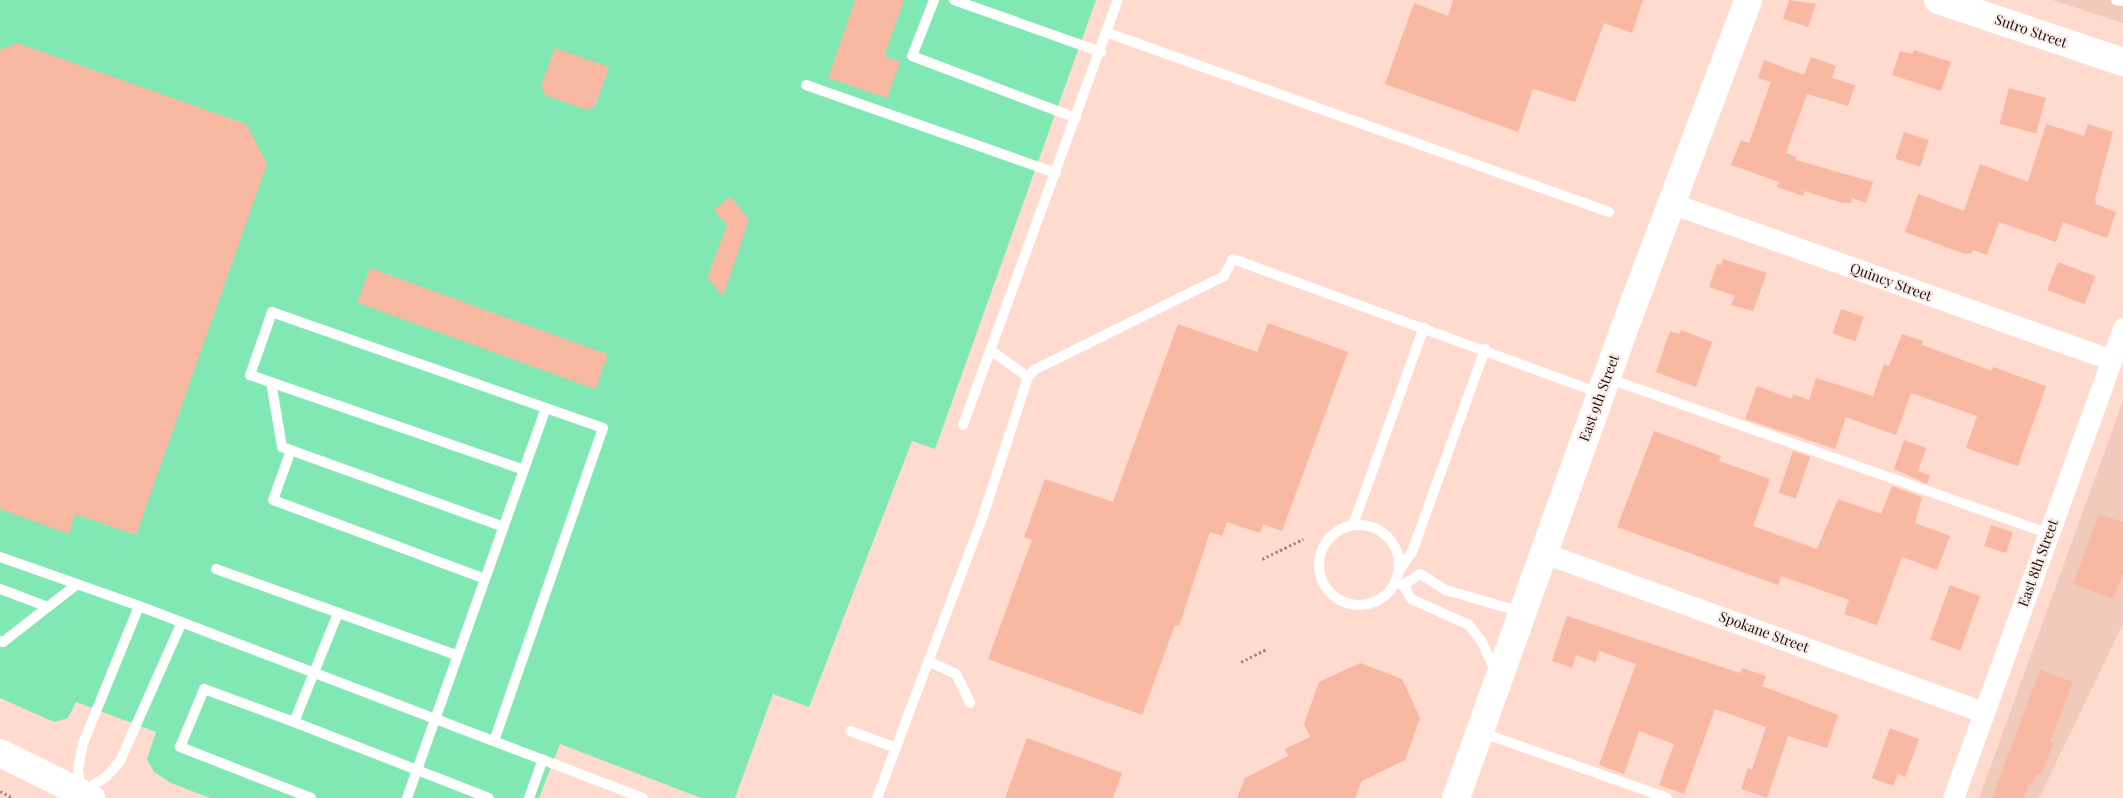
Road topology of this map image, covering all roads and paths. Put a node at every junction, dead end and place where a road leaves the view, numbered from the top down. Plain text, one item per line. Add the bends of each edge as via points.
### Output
1 (934, 0) edge
2 (954, 0) edge
3 (1118, 0) edge
4 (1748, 0) edge
5 (1938, 0) edge
6 (2116, 0) edge
7 (2123, 1) edge
8 (1108, 33) junction
9 (1101, 52) junction
10 (2123, 62) edge
11 (806, 85) dead end
12 (1076, 118) junction
13 (1056, 173) junction
14 (1671, 203) junction
15 (1609, 212) dead end
16 (1424, 327) junction
17 (2123, 328) edge
18 (1485, 349) junction
19 (990, 350) junction
20 (2111, 360) junction
21 (1028, 377) junction
22 (271, 382) junction
23 (1604, 386) junction
24 (546, 408) junction
25 (963, 425) dead end
26 (291, 450) junction
27 (522, 469) junction
28 (1353, 524) junction
29 (501, 526) junction
30 (2049, 534) junction
31 (1303, 539) dead end
32 (1544, 553) junction
33 (0, 557) edge
34 (1262, 559) dead end
35 (216, 569) dead end
36 (1399, 572) junction
37 (483, 578) junction
38 (1399, 584) junction
39 (76, 585) junction
40 (0, 589) edge
41 (139, 606) junction
42 (48, 607) junction
43 (1522, 612) junction
44 (338, 613) junction
45 (182, 622) junction
46 (0, 641) edge
47 (1267, 649) dead end
48 (456, 655) junction
49 (928, 661) junction
50 (1241, 662) dead end
51 (314, 674) junction
52 (1498, 680) junction
53 (970, 703) dead end
54 (1984, 712) junction
55 (434, 719) junction
56 (294, 722) junction
57 (850, 731) dead end
58 (1480, 732) junction
59 (494, 741) junction
60 (896, 748) junction
61 (0, 753) edge
62 (543, 759) junction
63 (417, 770) junction
64 (0, 791) edge
65 (84, 796) edge
66 (13, 798) edge
67 (311, 798) edge
68 (407, 798) edge
69 (489, 798) edge
70 (529, 798) edge
71 (643, 798) edge
72 (877, 798) edge
73 (1456, 798) edge
74 (1667, 798) edge
75 (1953, 798) edge

1 - 12 lane via 912,56
2 - 9 lane
3 - 8 lane
4 - 14 street, East 9th Street
5 - 10 street, Sutro Street
6 - 7 lane
8 - 9 lane
8 - 15 lane
9 - 12 lane
11 - 13 lane
12 - 13 lane
13 - 19 lane
14 - 20 street, Quincy Street
14 - 23 street, East 9th Street
16 - 18 lane
16 - 21 lane via 1233,259 1224,276 1034,370
16 - 28 lane
17 - 20 street, East 8th Street
18 - 23 lane
18 - 36 lane via 1412,552
19 - 21 lane
19 - 25 lane
20 - 30 street, East 8th Street
21 - 49 lane via 983,516
22 - 24 lane via 250,375 272,312
22 - 26 lane via 282,447
22 - 27 lane
23 - 30 lane
23 - 32 street, East 9th Street
24 - 27 lane
24 - 59 lane via 604,428
26 - 29 lane
26 - 37 lane via 273,500
27 - 29 lane
28 - 36 lane via 1366,525 1388,536 1395,547
28 - 38 lane via 1340,529 1322,549 1318,563 1326,589 1336,598 1363,605
29 - 37 lane
30 - 54 street, East 8th Street
31 - 34 path
32 - 43 street, East 9th Street
32 - 54 street, Spokane Street
33 - 39 lane
35 - 44 lane
36 - 38 lane
37 - 48 lane
38 - 43 lane via 1420,574 1446,590
38 - 52 lane via 1411,599 1469,625 1482,642
39 - 41 lane
39 - 42 lane
40 - 42 lane
41 - 45 lane
41 - 65 lane via 83,743 78,768
42 - 46 lane via 4,642
43 - 52 street, East 9th Street
44 - 48 lane
44 - 51 lane
45 - 51 lane
45 - 65 lane via 120,761
47 - 50 path
48 - 55 lane
49 - 53 lane via 956,674
49 - 60 lane
51 - 55 lane
51 - 56 lane
52 - 58 street, East 9th Street
54 - 75 street, East 8th Street
55 - 59 lane
55 - 63 lane
56 - 63 lane
56 - 67 lane via 204,689 180,747
57 - 60 lane
58 - 73 street, East 9th Street
58 - 74 lane
59 - 62 lane
60 - 72 lane
61 - 65 street
62 - 70 lane
62 - 71 lane
63 - 68 lane
63 - 69 lane
64 - 66 path

